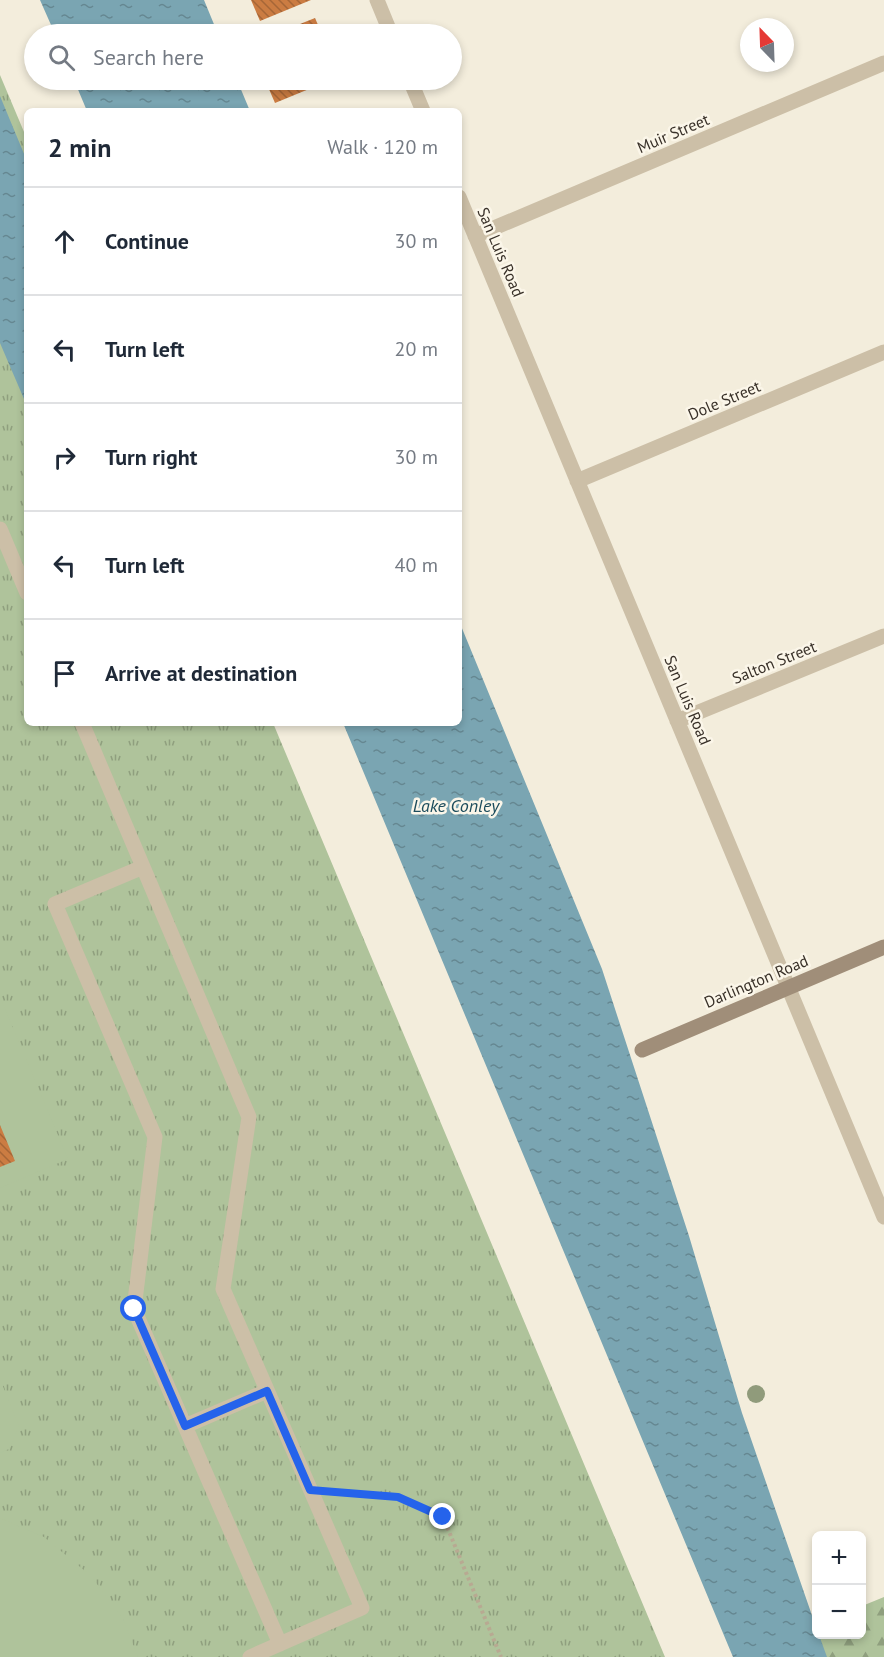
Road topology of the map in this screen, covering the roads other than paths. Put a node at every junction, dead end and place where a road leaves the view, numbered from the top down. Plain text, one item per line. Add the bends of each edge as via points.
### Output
1 (377, 0) edge
2 (387, 24) edge
3 (884, 63) edge
4 (414, 90) edge
5 (422, 108) edge
6 (462, 204) edge
7 (475, 236) junction
8 (884, 352) edge
9 (577, 481) junction
10 (0, 529) edge
11 (24, 586) edge
12 (884, 636) edge
13 (677, 721) junction
14 (83, 726) edge
15 (142, 867) junction
16 (884, 947) edge
17 (787, 987) junction
18 (642, 1050) dead end
19 (884, 1217) edge
20 (267, 1391) junction
21 (185, 1426) junction
22 (280, 1644) junction
23 (250, 1657) edge

1 - 2 street
3 - 7 street, Muir Street
4 - 5 street
6 - 7 street, San Luis Road
7 - 9 street, San Luis Road
8 - 9 street, Dole Street
9 - 13 street, San Luis Road
10 - 11 street
12 - 13 street, Salton Street
13 - 17 street, San Luis Road
14 - 15 street
15 - 20 street via 249,1117 223,1289
15 - 21 street via 55,904 155,1137 134,1309
16 - 17 street, Darlington Road
17 - 18 street, Darlington Road
17 - 19 street, San Luis Road
20 - 21 street
20 - 22 street via 362,1608
21 - 22 street
22 - 23 street

